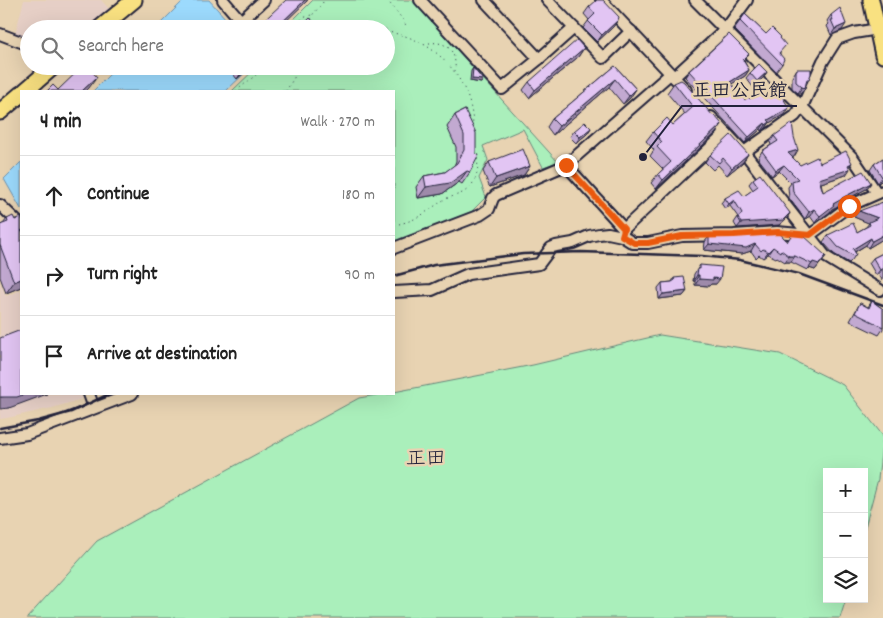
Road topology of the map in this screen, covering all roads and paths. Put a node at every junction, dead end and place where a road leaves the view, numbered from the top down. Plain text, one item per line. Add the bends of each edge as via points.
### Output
1 (134, 0) edge
2 (223, 0) edge
3 (264, 0) edge
4 (324, 0) edge
5 (387, 0) edge
6 (420, 0) edge
7 (484, 0) edge
8 (547, 0) edge
9 (602, 0) edge
10 (694, 0) edge
11 (747, 0) edge
12 (871, 0) edge
13 (311, 16) junction
14 (110, 20) edge
15 (240, 20) edge
16 (242, 20) edge
17 (301, 20) edge
18 (307, 20) edge
19 (313, 20) edge
20 (406, 26) dead end
21 (574, 28) junction
22 (878, 29) junction
23 (725, 30) junction
24 (631, 31) junction
25 (0, 34) edge
26 (395, 34) edge
27 (20, 42) edge
28 (424, 44) junction
29 (883, 55) edge
30 (539, 59) junction
31 (454, 72) junction
32 (44, 75) edge
33 (256, 75) edge
34 (296, 75) edge
35 (672, 76) junction
36 (26, 90) edge
37 (237, 90) edge
38 (287, 90) edge
39 (20, 95) edge
40 (693, 98) edge
41 (802, 107) junction
42 (0, 112) edge
43 (706, 112) edge
44 (473, 133) edge
45 (726, 133) junction
46 (744, 152) junction
47 (477, 157) edge
48 (566, 165) junction
49 (880, 192) edge
50 (0, 205) edge
51 (20, 224) edge
52 (395, 225) edge
53 (623, 233) junction
54 (810, 235) junction
55 (395, 248) edge
56 (880, 290) dead end
57 (395, 292) edge
58 (89, 395) edge
59 (129, 395) edge
60 (94, 408) junction
61 (0, 438) edge

1 - 14 highway
2 - 15 street
3 - 16 street
4 - 13 path
5 - 20 path
6 - 30 street via 502,89
7 - 30 street
8 - 21 street
9 - 24 street
10 - 23 street
11 - 23 street
12 - 22 highway
13 - 17 path
13 - 18 path
13 - 19 path
21 - 24 street via 603,58
21 - 30 street
22 - 29 highway
22 - 41 street via 837,39
23 - 35 street
23 - 41 street
24 - 35 street
25 - 27 street
26 - 28 path
28 - 31 path via 442,57
28 - 31 path via 444,44 451,50 456,62
31 - 44 path via 469,102
32 - 36 highway
33 - 37 path
34 - 38 path
35 - 40 street
35 - 48 street
39 - 42 highway
41 - 46 street via 786,124
41 - 49 street via 853,158
43 - 45 street
45 - 46 street
45 - 53 street
46 - 54 street
47 - 52 path via 477,177 462,194 446,199 423,216
48 - 53 street
48 - 55 street via 496,195 489,209 480,215
49 - 54 street via 849,206
50 - 51 street
53 - 54 street via 634,243 682,236 778,232
53 - 57 street via 589,236 551,248 539,264 468,274 432,290
54 - 56 street via 826,257
58 - 60 street
59 - 60 street
60 - 61 street via 27,434

